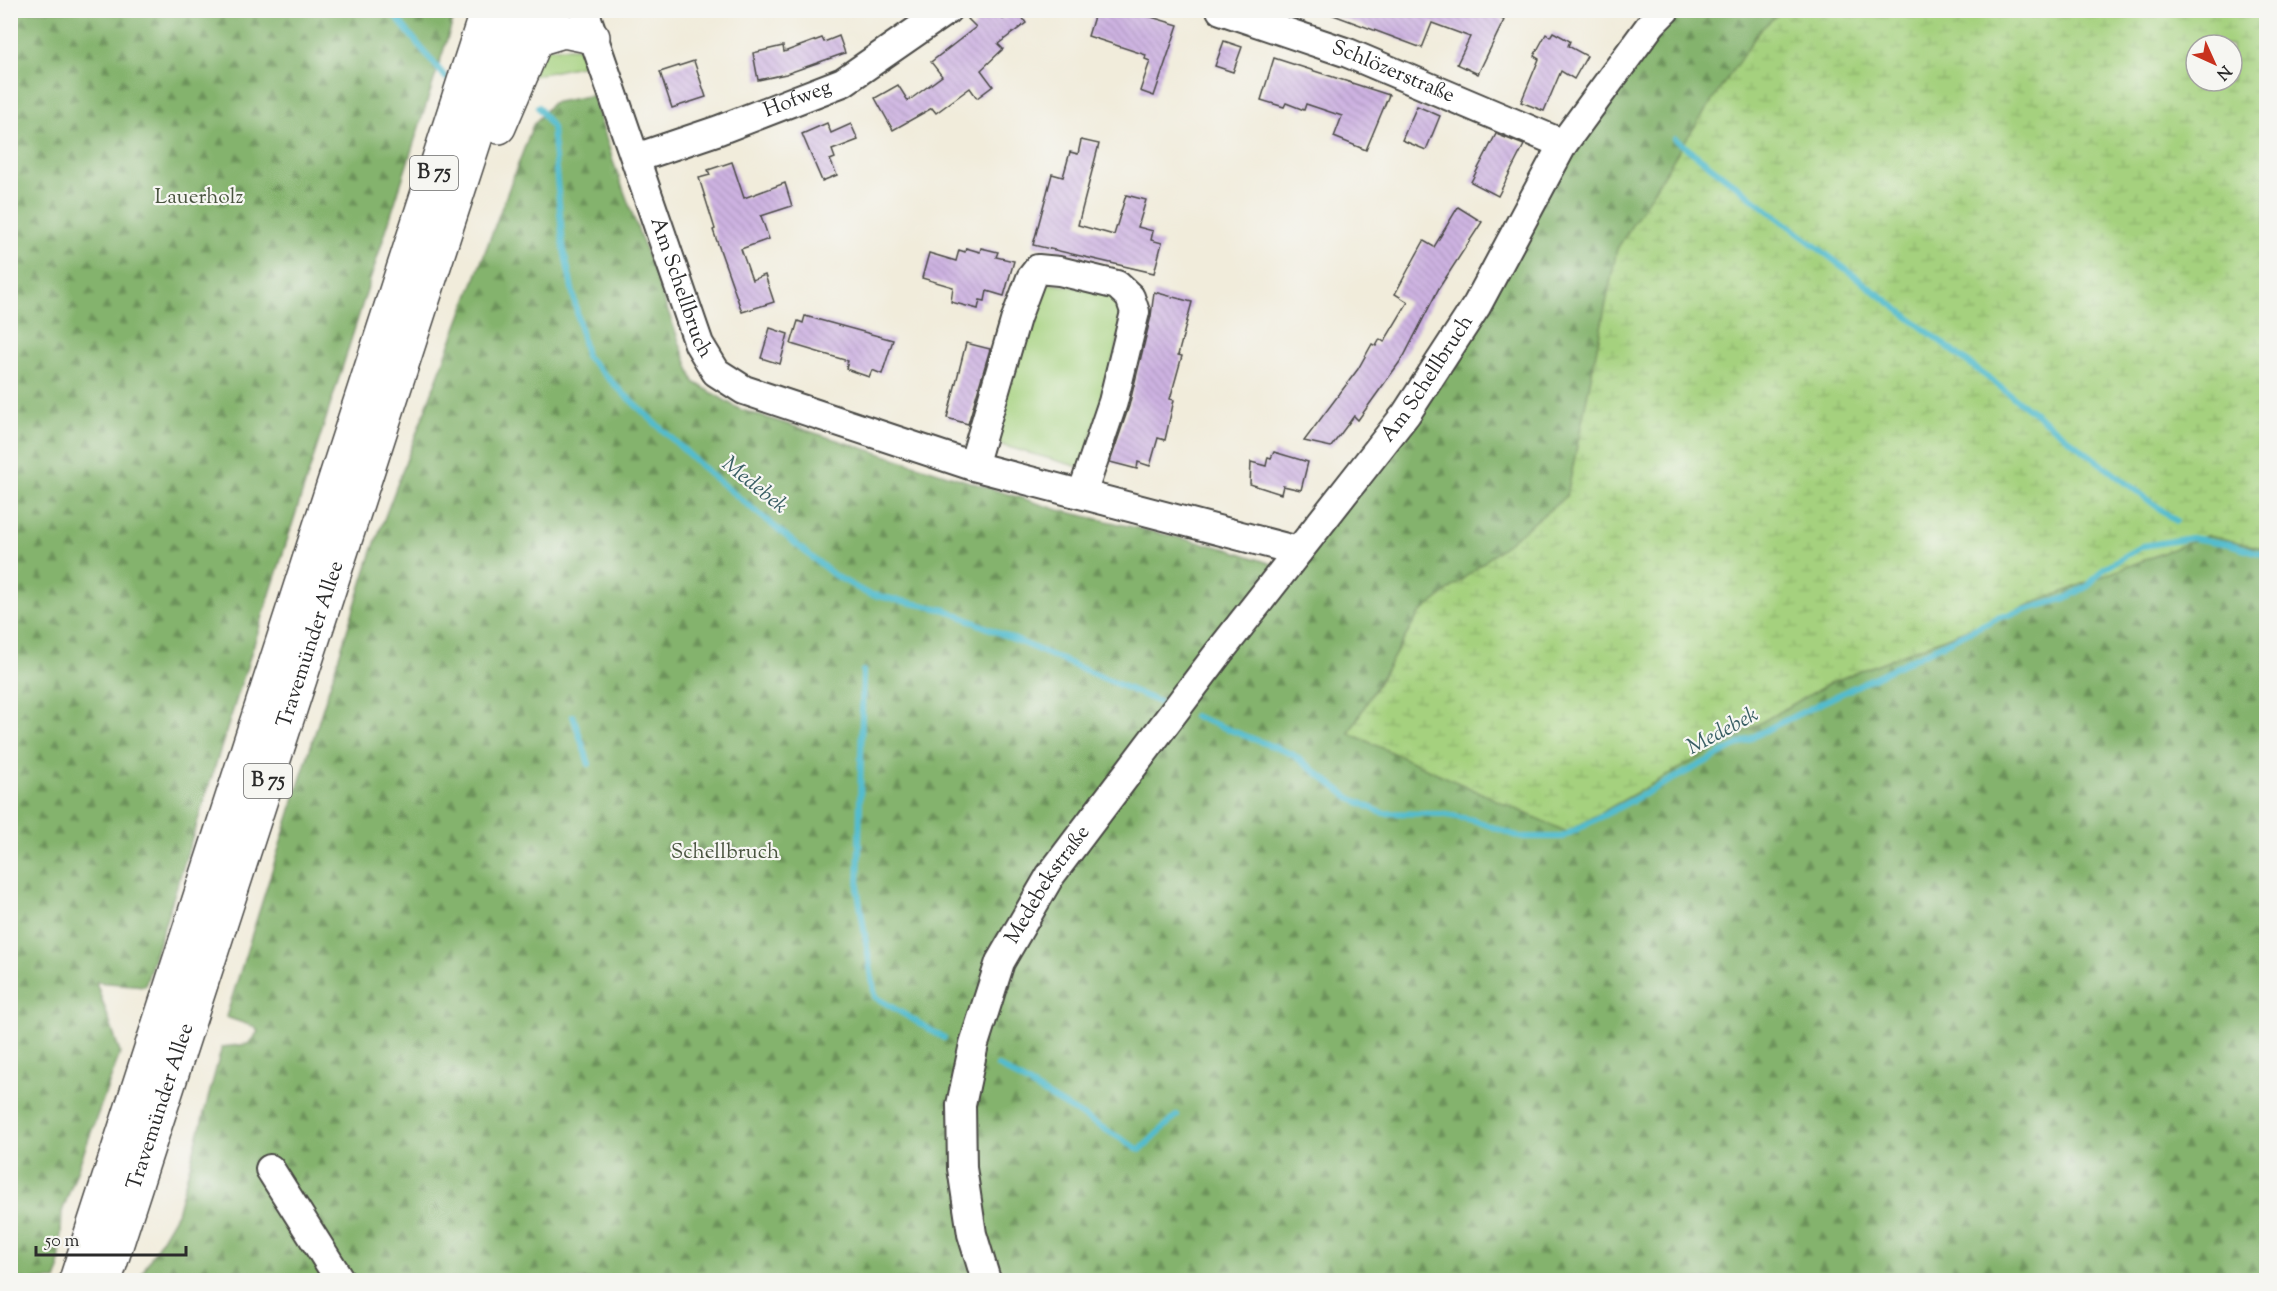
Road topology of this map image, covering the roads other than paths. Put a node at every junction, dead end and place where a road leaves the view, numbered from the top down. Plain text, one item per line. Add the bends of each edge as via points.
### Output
1 (487, 10) edge
2 (517, 10) edge
3 (947, 10) edge
4 (1221, 10) edge
5 (1665, 10) edge
6 (589, 24) edge
7 (543, 25) edge
8 (1563, 144) junction
9 (636, 158) junction
10 (430, 282) junction
11 (973, 466) junction
12 (1082, 494) junction
13 (1298, 551) junction
14 (270, 1169) dead end
15 (76, 1281) edge
16 (105, 1281) edge
17 (340, 1281) edge
18 (986, 1281) edge

1 - 15 highway, Travemünder Allee / B 75
2 - 10 highway, Travemünder Allee / B 75
3 - 9 street, Hofweg via 843,82
4 - 8 street, Schlözerstraße via 1348,53
5 - 8 street, Am Schellbruch
6 - 7 highway via 564,31
6 - 9 street, Am Schellbruch
7 - 10 highway
8 - 13 street, Am Schellbruch via 1477,304 1406,414
9 - 11 street, Am Schellbruch via 699,344 716,372 744,390
10 - 16 highway, Travemünder Allee / B 75
11 - 12 street, Am Schellbruch
11 - 12 street via 996,380 1031,278 1038,269 1117,285 1130,297 1135,312 1113,402
12 - 13 street, Am Schellbruch
13 - 18 street, Medebekstraße via 1050,876 1000,962 974,1044 961,1105 962,1168 972,1234
14 - 17 street

